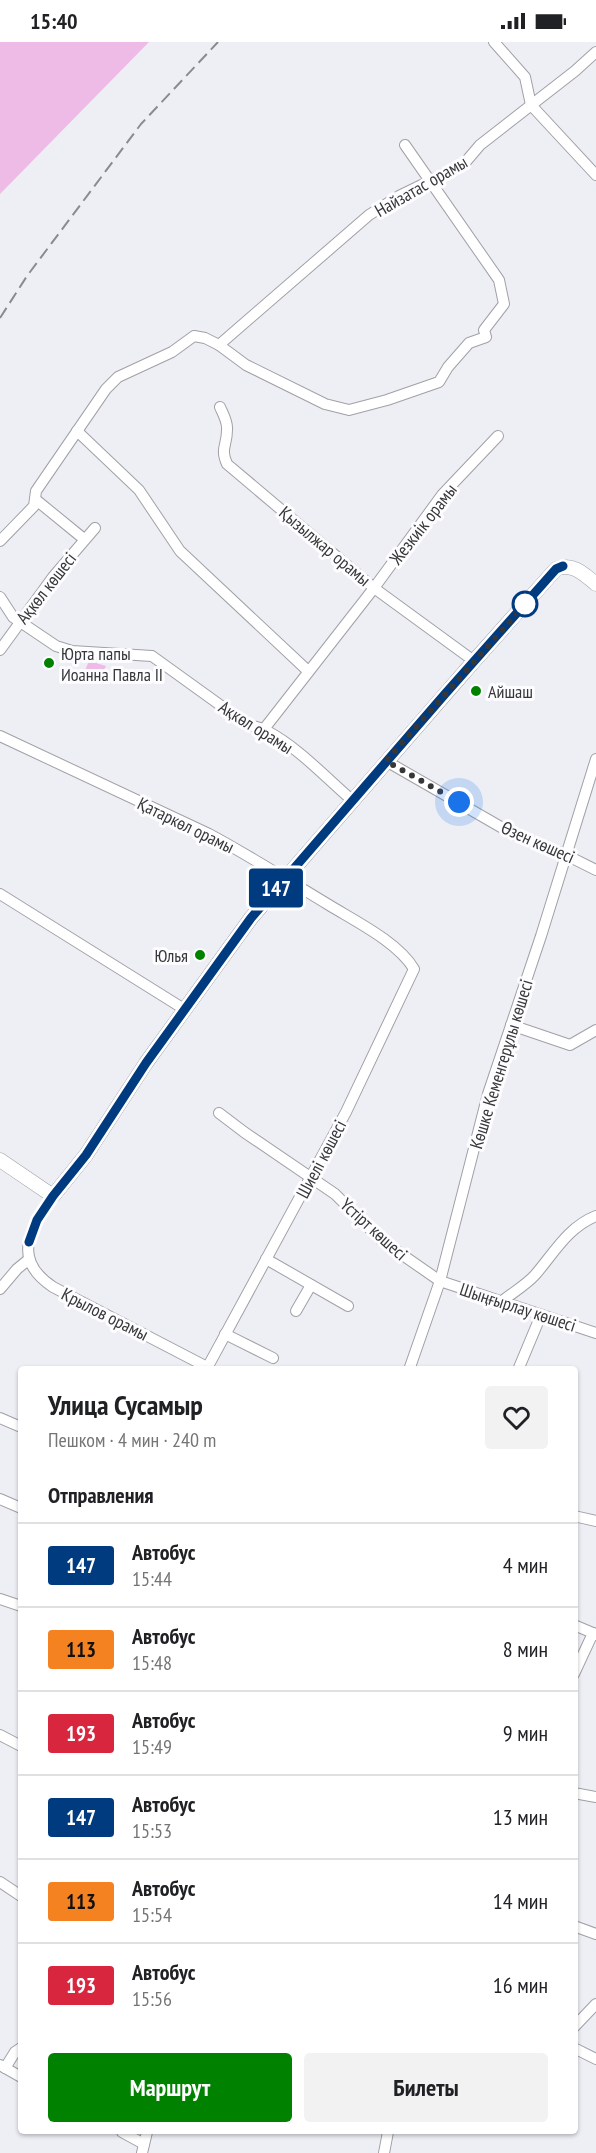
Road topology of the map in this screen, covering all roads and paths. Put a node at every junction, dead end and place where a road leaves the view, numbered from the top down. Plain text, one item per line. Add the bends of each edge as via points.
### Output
1 (494, 42) edge
2 (596, 52) edge
3 (531, 105) junction
4 (405, 145) dead end
5 (596, 175) edge
6 (430, 182) junction
7 (219, 345) junction
8 (220, 407) dead end
9 (77, 431) junction
10 (498, 436) dead end
11 (35, 500) junction
12 (95, 528) dead end
13 (84, 539) junction
14 (0, 541) edge
15 (596, 584) edge
16 (374, 588) junction
17 (0, 597) edge
18 (19, 621) junction
19 (0, 650) edge
20 (474, 661) junction
21 (308, 671) junction
22 (264, 729) junction
23 (0, 736) edge
24 (596, 759) edge
25 (386, 761) junction
26 (353, 801) junction
27 (566, 855) junction
28 (596, 870) edge
29 (285, 878) junction
30 (0, 894) edge
31 (394, 948) joint
32 (184, 1009) junction
33 (511, 1025) junction
34 (596, 1030) edge
35 (219, 1113) dead end
36 (0, 1160) edge
37 (312, 1176) junction
38 (53, 1196) junction
39 (596, 1216) edge
40 (266, 1259) junction
41 (28, 1260) junction
42 (440, 1281) junction
43 (311, 1285) junction
44 (0, 1289) edge
45 (501, 1302) junction
46 (348, 1306) dead end
47 (296, 1311) dead end
48 (541, 1315) junction
49 (596, 1332) edge
50 (225, 1334) junction
51 (273, 1358) dead end
52 (203, 1366) edge
53 (208, 1366) edge
54 (410, 1366) edge
55 (520, 1366) edge
56 (0, 1418) edge
57 (18, 1426) edge
58 (0, 1499) edge
59 (18, 1507) edge
60 (578, 1517) edge
61 (596, 1521) edge
62 (0, 1599) edge
63 (18, 1605) edge
64 (578, 1627) edge
65 (594, 1634) edge
66 (578, 1666) edge
67 (0, 1735) edge
68 (18, 1744) edge
69 (578, 1794) edge
70 (596, 1797) edge
71 (0, 1882) edge
72 (18, 1892) edge
73 (578, 1927) edge
74 (596, 1934) edge
75 (596, 2004) edge
76 (578, 2024) edge
77 (18, 2050) edge
78 (578, 2050) edge
79 (596, 2059) edge
80 (2, 2066) edge
81 (18, 2075) edge
82 (125, 2134) edge
83 (388, 2134) edge
84 (143, 2148) edge
85 (384, 2153) edge

1 - 3 street via 525,77
2 - 3 street, Найзатас орамы
3 - 5 street
3 - 6 street, Найзатас орамы via 480,145 463,165
4 - 6 street
6 - 7 street, Найзатас орамы via 369,215
6 - 7 street via 499,280 504,304 484,330 486,337 469,343 439,382 348,410 325,404 246,365
7 - 9 street via 194,336 172,352 118,377
8 - 16 street, Қызылжар орамы via 226,422 222,452 227,464
9 - 11 street via 36,491
9 - 21 street via 139,490 180,551
10 - 16 street, Жезкиік орамы via 442,495
11 - 13 street
11 - 14 street via 34,506
12 - 13 street, Ақкөл көшесі
13 - 18 street, Ақкөл көшесі
15 - 20 main road via 581,572 563,566 556,569
16 - 20 street, Қызылжар орамы
16 - 21 street, Жезкиік орамы
17 - 18 street
18 - 19 street, Ақкөл көшесі
18 - 22 street, Ақкөл орамы via 56,646 72,651 152,656 245,723
20 - 25 main road
21 - 22 street, Жезкиік орамы
22 - 26 street, Ақкөл орамы
23 - 29 street, Қатаркөл орамы via 209,834
24 - 27 street, Көшке Кеменгерұлы көшесі
25 - 26 main road
25 - 27 street, Өзен көшесі via 513,834
26 - 29 main road
27 - 28 street, Өзен көшесі
27 - 33 street, Көшке Кеменгерұлы көшесі
29 - 31 street, Қатаркөл орамы
29 - 32 main road
30 - 32 street
31 - 37 street, Шиелі көшесі via 414,969
32 - 38 main road via 86,1155
33 - 34 street via 570,1045
33 - 42 street, Көшке Кеменгерұлы көшесі via 488,1094
35 - 37 street, Үстірт көшесі
36 - 38 main road
37 - 40 street, Шиелі көшесі
37 - 42 street, Үстірт көшесі via 381,1240
38 - 41 street via 37,1220
39 - 45 street via 582,1222 551,1252 534,1276
40 - 43 street
40 - 50 street, Шиелі көшесі
41 - 44 street
41 - 52 street, Крылов орамы via 40,1278 53,1287
42 - 45 street, Шыңғырлау көшесі
42 - 54 street, Көшке Кеменгерұлы көшесі
43 - 46 street
43 - 47 street
45 - 48 street, Шыңғырлау көшесі
48 - 49 street, Шыңғырлау көшесі
48 - 55 street
50 - 51 street
50 - 53 street, Шиелі көшесі
56 - 57 street
58 - 59 street
60 - 61 street
62 - 63 street
64 - 65 street
65 - 66 street
67 - 68 street
69 - 70 street
71 - 72 street
73 - 74 street
75 - 76 street
77 - 80 street
78 - 79 street
80 - 81 street
82 - 84 street
83 - 85 street

